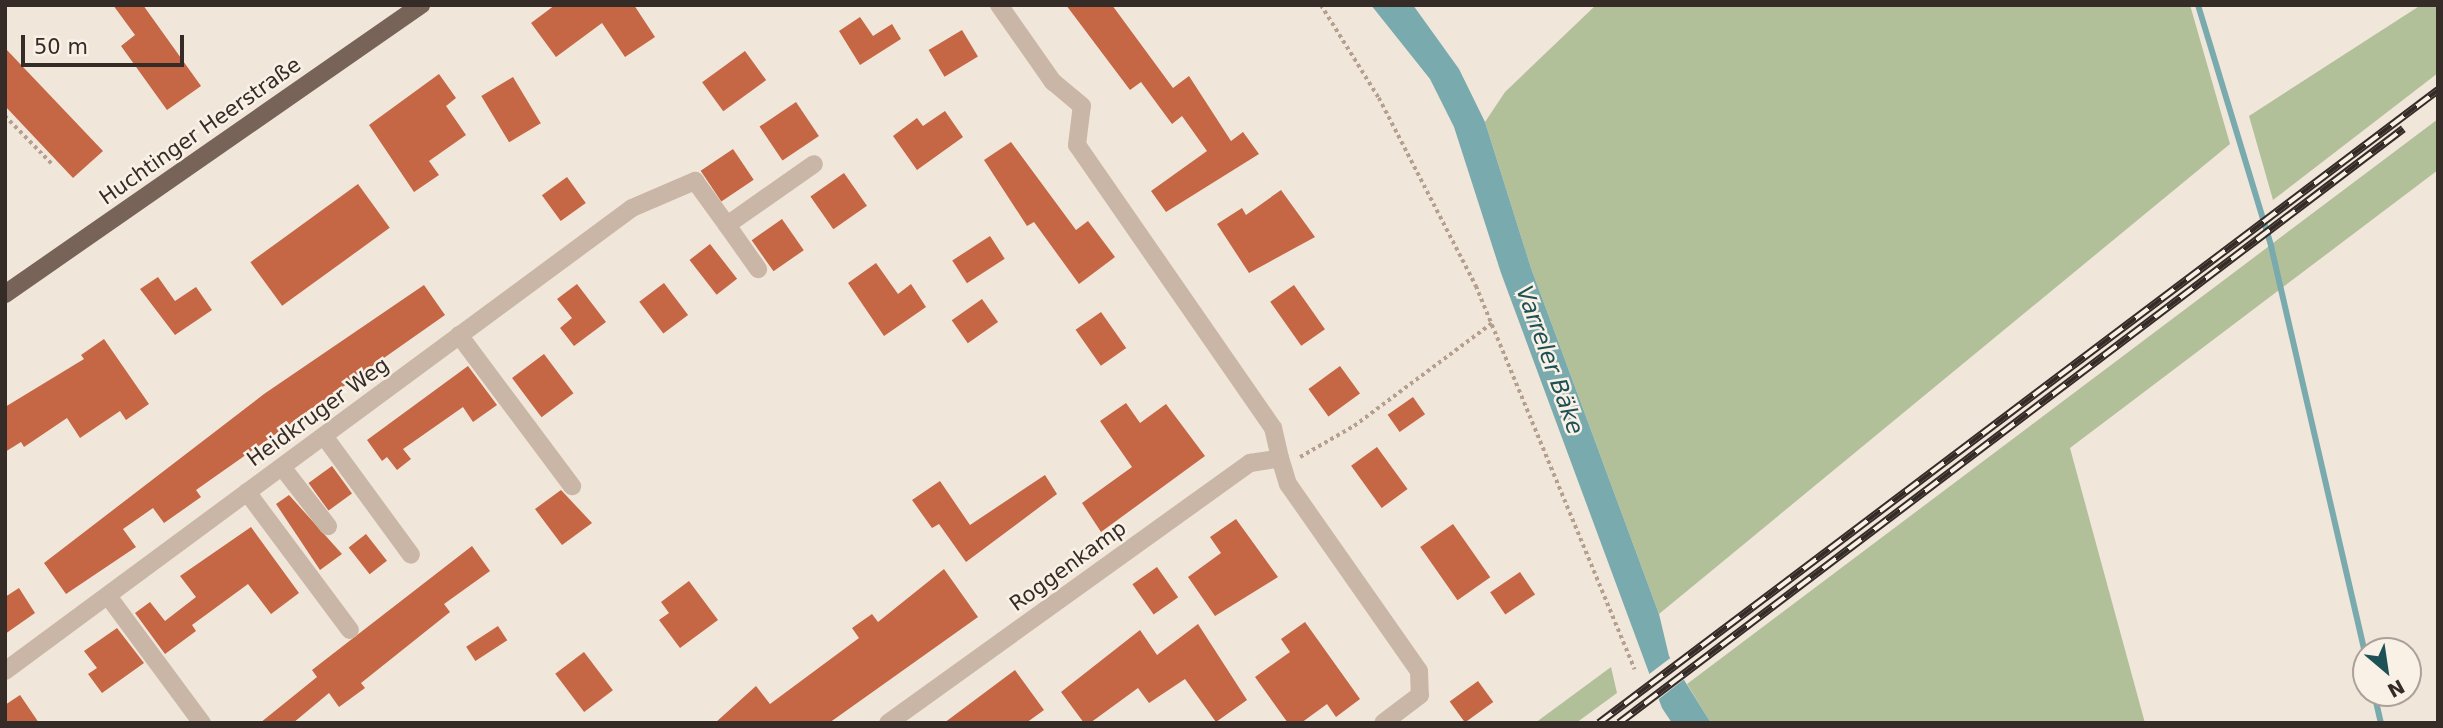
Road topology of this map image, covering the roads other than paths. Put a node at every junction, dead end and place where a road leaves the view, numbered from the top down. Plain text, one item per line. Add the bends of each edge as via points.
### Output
1 (421, 5) edge
2 (999, 5) edge
3 (814, 164) dead end
4 (727, 225) junction
5 (758, 269) dead end
6 (5, 294) edge
7 (459, 335) junction
8 (324, 436) junction
9 (1280, 458) junction
10 (282, 467) junction
11 (572, 486) dead end
12 (247, 492) junction
13 (328, 526) dead end
14 (411, 555) dead end
15 (108, 596) junction
16 (350, 630) dead end
17 (5, 671) edge
18 (202, 723) edge
19 (888, 723) edge
20 (1383, 723) edge

1 - 6 main road, Huchtinger Heerstraße
2 - 9 street via 1054,82 1082,106 1077,145 1273,428
3 - 4 street
4 - 5 street
4 - 7 street, Heidkruger Weg via 695,181 660,195 632,208
7 - 8 street, Heidkruger Weg
7 - 11 street
8 - 10 street, Heidkruger Weg
8 - 14 street
9 - 19 street, Roggenkamp via 1250,463
9 - 20 street via 1288,484 1419,671 1420,695
10 - 12 street, Heidkruger Weg
10 - 13 street
12 - 15 street, Heidkruger Weg
12 - 16 street
15 - 17 street, Heidkruger Weg
15 - 18 street

